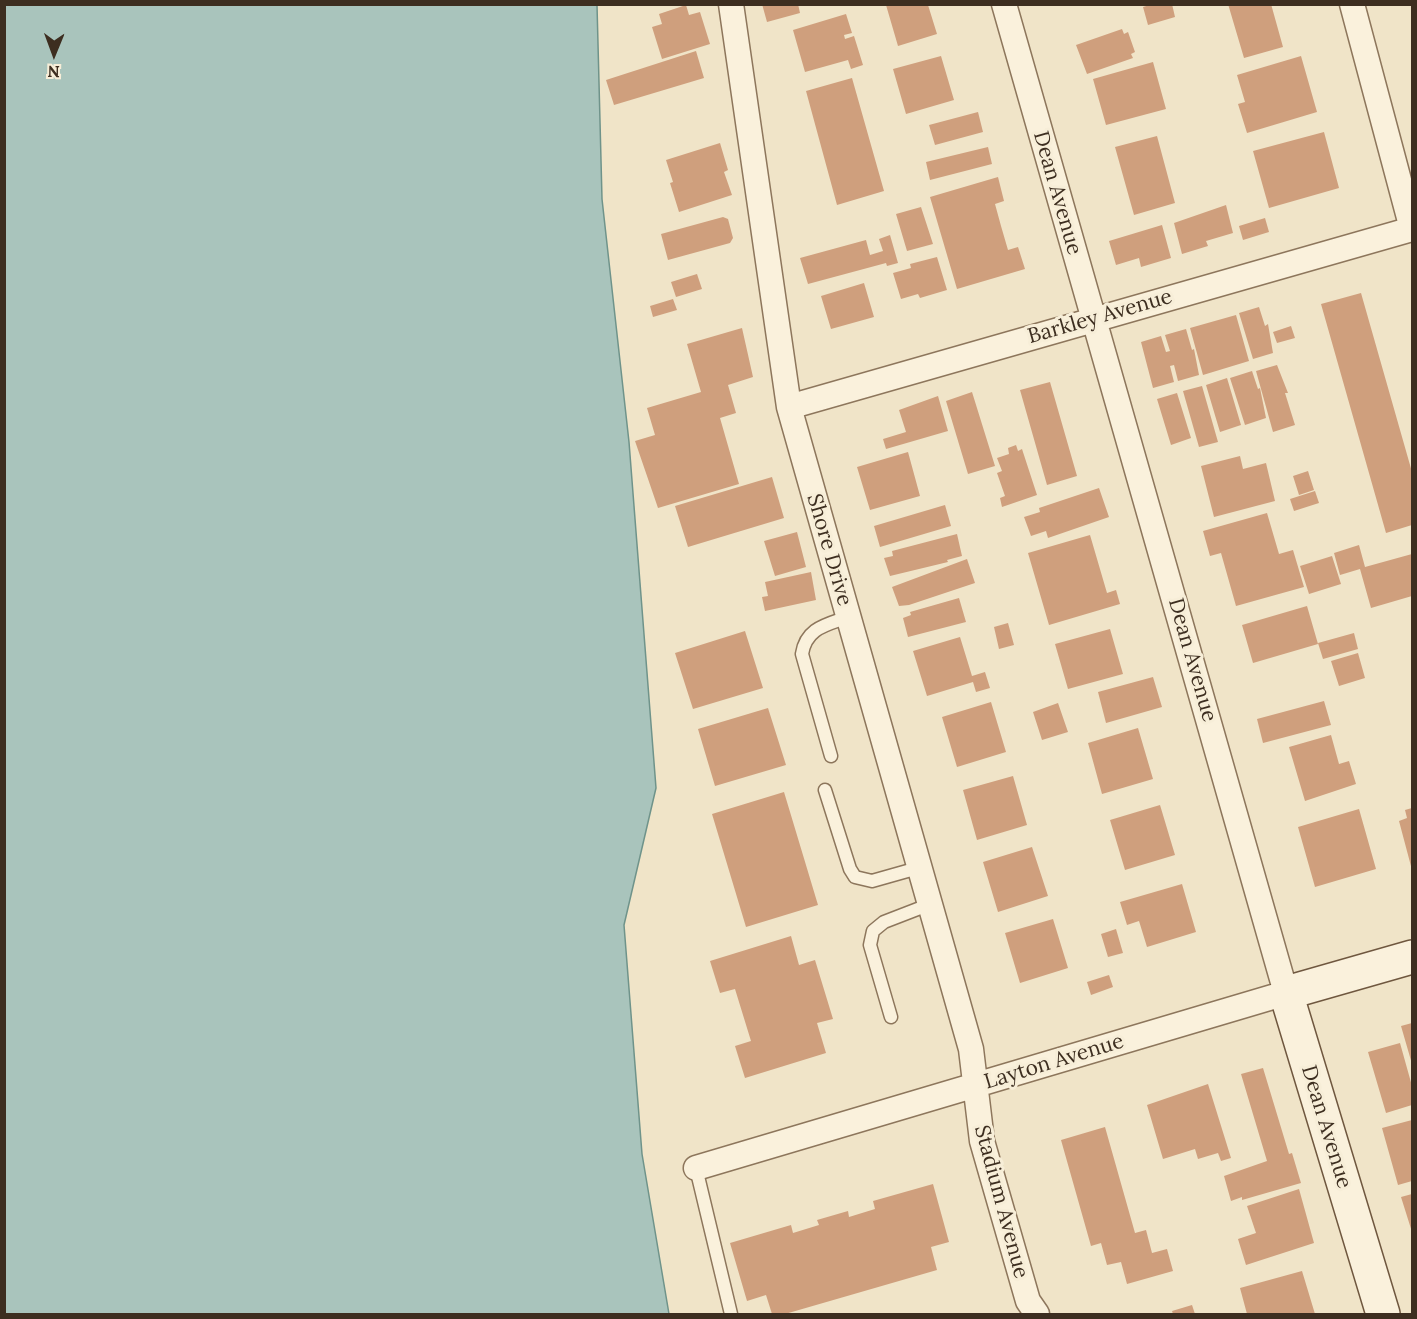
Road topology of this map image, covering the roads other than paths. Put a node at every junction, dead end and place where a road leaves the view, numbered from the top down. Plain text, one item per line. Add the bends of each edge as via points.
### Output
1 (731, 4) edge
2 (1004, 4) edge
3 (1352, 4) edge
4 (1412, 229) edge
5 (1093, 318) junction
6 (789, 407) junction
7 (848, 617) junction
8 (831, 756) dead end
9 (825, 790) dead end
10 (918, 868) junction
11 (928, 905) junction
12 (1413, 957) edge
13 (1286, 993) junction
14 (891, 1017) dead end
15 (976, 1085) junction
16 (696, 1168) joint
17 (731, 1314) edge
18 (1037, 1314) edge
19 (1383, 1314) edge

1 - 6 street, Shore Drive
2 - 5 street, Dean Avenue
3 - 4 street
4 - 5 street, Barkley Avenue
5 - 6 street, Barkley Avenue
5 - 13 street, Dean Avenue
6 - 7 street, Shore Drive
7 - 8 lane via 812,631 802,654
7 - 10 street, Shore Drive
9 - 10 lane via 855,877 872,881
10 - 11 street, Shore Drive
11 - 14 lane via 884,921 873,931 870,945
11 - 15 street, Shore Drive via 971,1049
12 - 13 street, Layton Avenue
13 - 15 street, Layton Avenue
13 - 19 street, Dean Avenue
15 - 16 street, Layton Avenue
15 - 18 street, Stadium Avenue via 982,1141 1028,1301
16 - 17 lane

